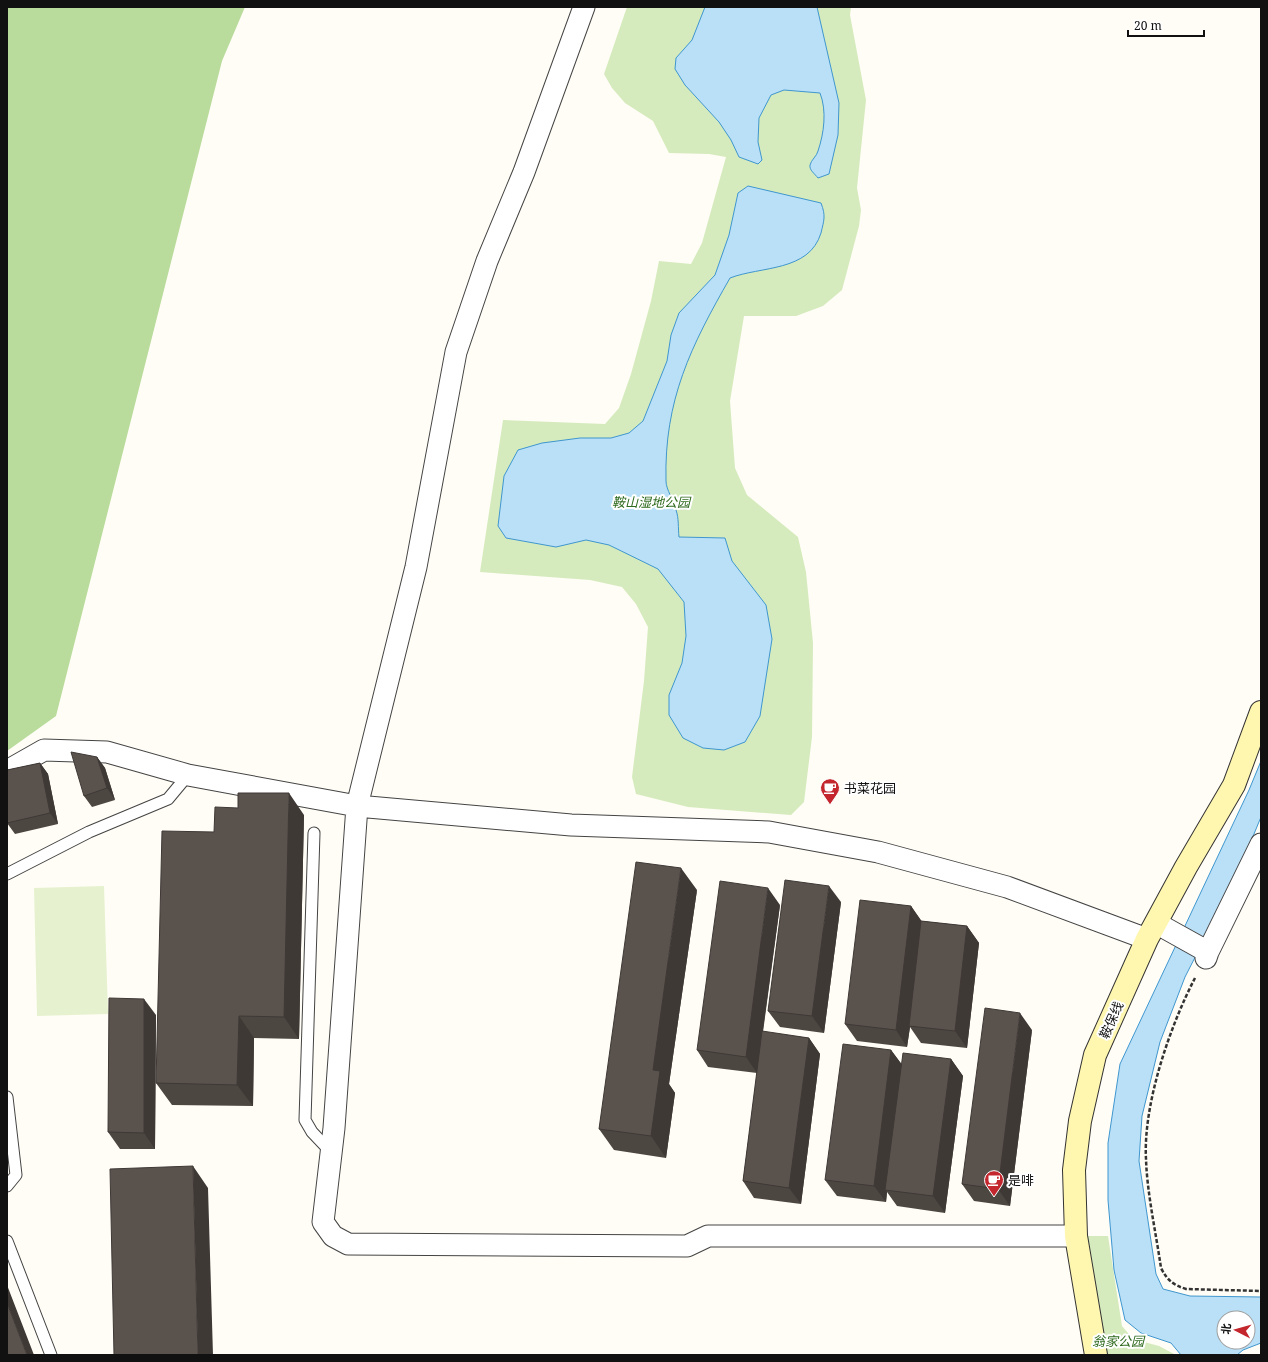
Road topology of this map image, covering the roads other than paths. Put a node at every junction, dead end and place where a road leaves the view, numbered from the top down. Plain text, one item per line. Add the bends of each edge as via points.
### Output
1 (584, 7) edge
2 (1261, 712) edge
3 (7, 771) edge
4 (188, 775) junction
5 (357, 806) junction
6 (314, 833) dead end
7 (1261, 844) edge
8 (7, 874) edge
9 (1159, 932) junction
10 (7, 1097) edge
11 (331, 1152) junction
12 (7, 1186) edge
13 (1076, 1236) junction
14 (7, 1241) edge
15 (51, 1355) edge
16 (1096, 1355) edge

1 - 5 street via 456,352 416,566
2 - 9 main road, 鞍保线 via 1234,785 1186,867
3 - 4 street via 44,750 107,752
4 - 5 street
4 - 8 lane via 168,799 89,832
5 - 9 street via 571,825 769,832 878,852
5 - 11 street
6 - 11 lane via 305,1120 312,1132
7 - 9 street via 1206,953
9 - 13 main road, 鞍保线 via 1095,1055 1080,1121 1074,1170
10 - 12 lane via 16,1175
11 - 13 street via 323,1222 333,1236 348,1244 687,1246 708,1236
13 - 16 main road, 鞍保线
14 - 15 lane

